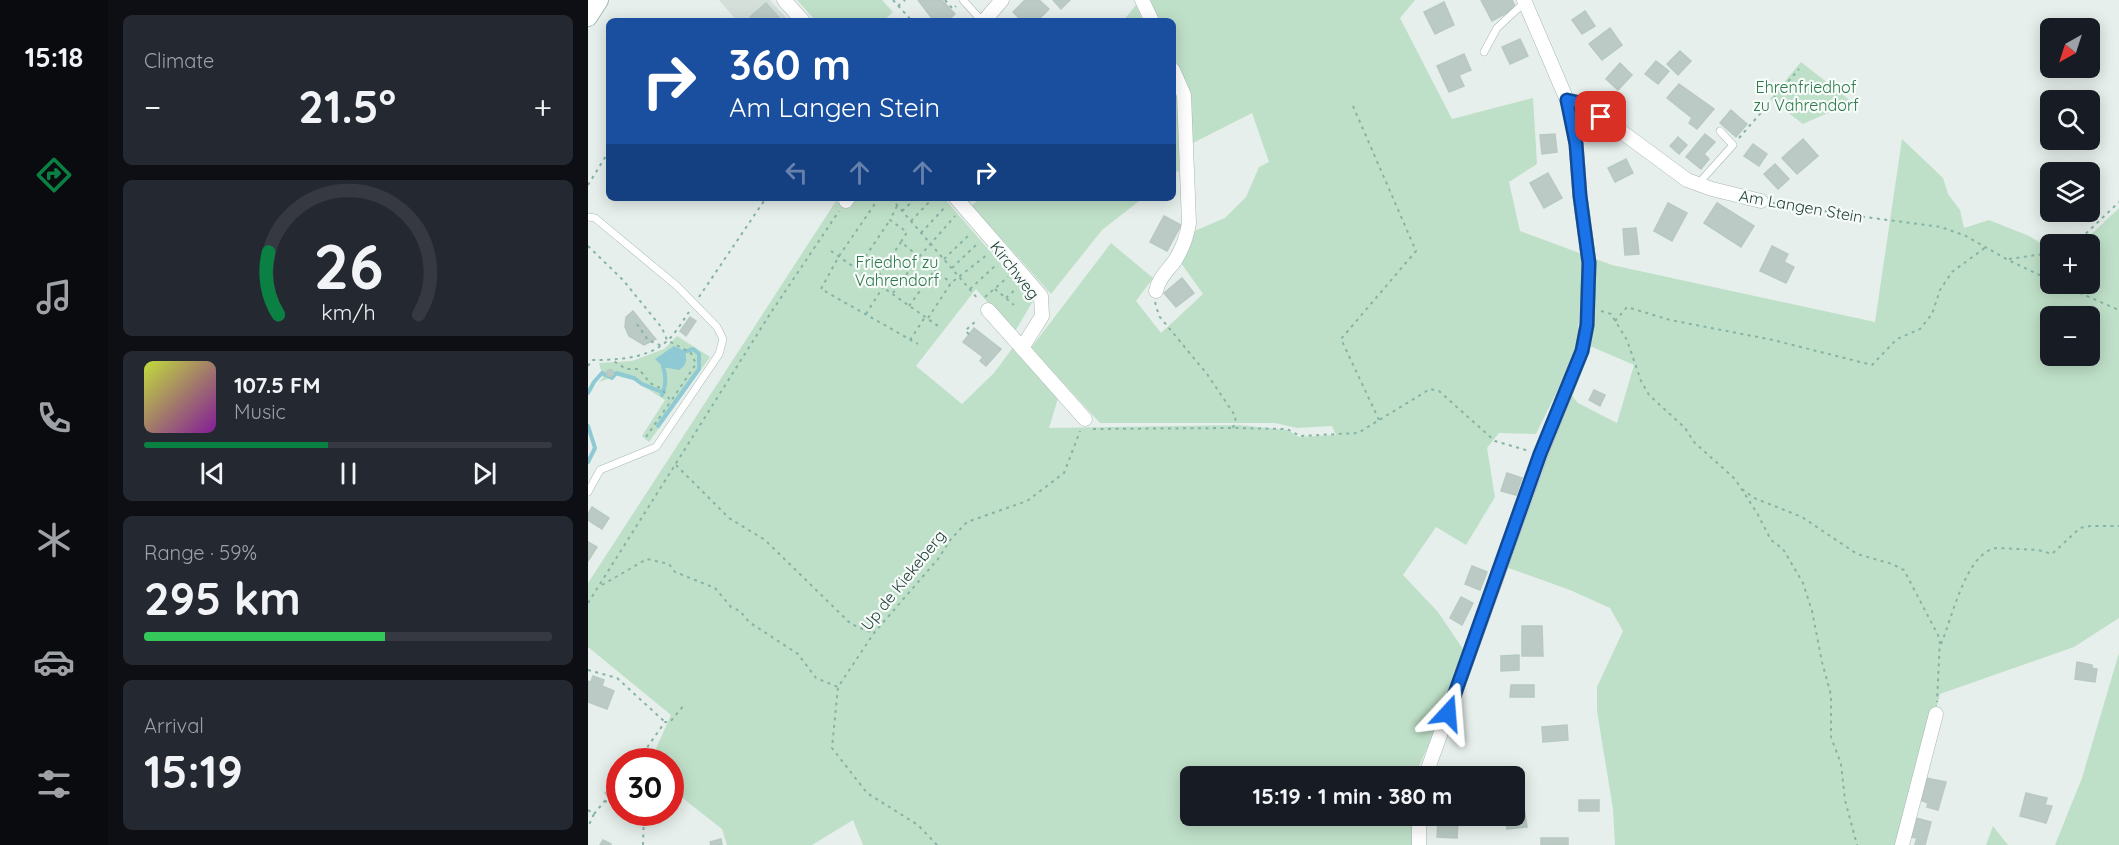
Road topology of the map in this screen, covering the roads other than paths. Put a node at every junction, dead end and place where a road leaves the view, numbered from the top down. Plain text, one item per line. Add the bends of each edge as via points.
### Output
1 (598, 0) edge
2 (784, 0) edge
3 (963, 0) edge
4 (1002, 0) edge
5 (1142, 0) edge
6 (1525, 1) edge
7 (588, 17) edge
8 (800, 18) edge
9 (980, 18) edge
10 (986, 18) edge
11 (1151, 18) edge
12 (1484, 52) dead end
13 (1176, 77) edge
14 (1567, 100) junction
15 (1720, 131) dead end
16 (1698, 184) junction
17 (1761, 201) road end
18 (951, 202) edge
19 (588, 217) edge
20 (1156, 291) road end
21 (988, 310) road end
22 (1022, 348) junction
23 (1086, 426) road end
24 (588, 492) edge
25 (1936, 714) road end
26 (1429, 766) edge
27 (1419, 826) edge
28 (1419, 845) edge
29 (1902, 845) edge

1 - 7 street
2 - 8 street
3 - 9 lane
4 - 10 street
5 - 11 street
6 - 12 lane via 1497,28
6 - 14 street
13 - 20 street via 1184,95 1190,223 1187,239 1158,281
14 - 16 street, Am Langen Stein via 1584,104 1687,180
14 - 26 street via 1576,144 1589,263 1588,314 1582,351 1540,454
15 - 16 lane via 1733,145
16 - 17 street, Am Langen Stein
18 - 22 street, Kirchweg via 1041,296 1042,316
19 - 24 lane via 595,218 677,286 717,327 723,339 719,354 656,447 600,470
21 - 22 street
22 - 23 street
25 - 29 street
27 - 28 street

